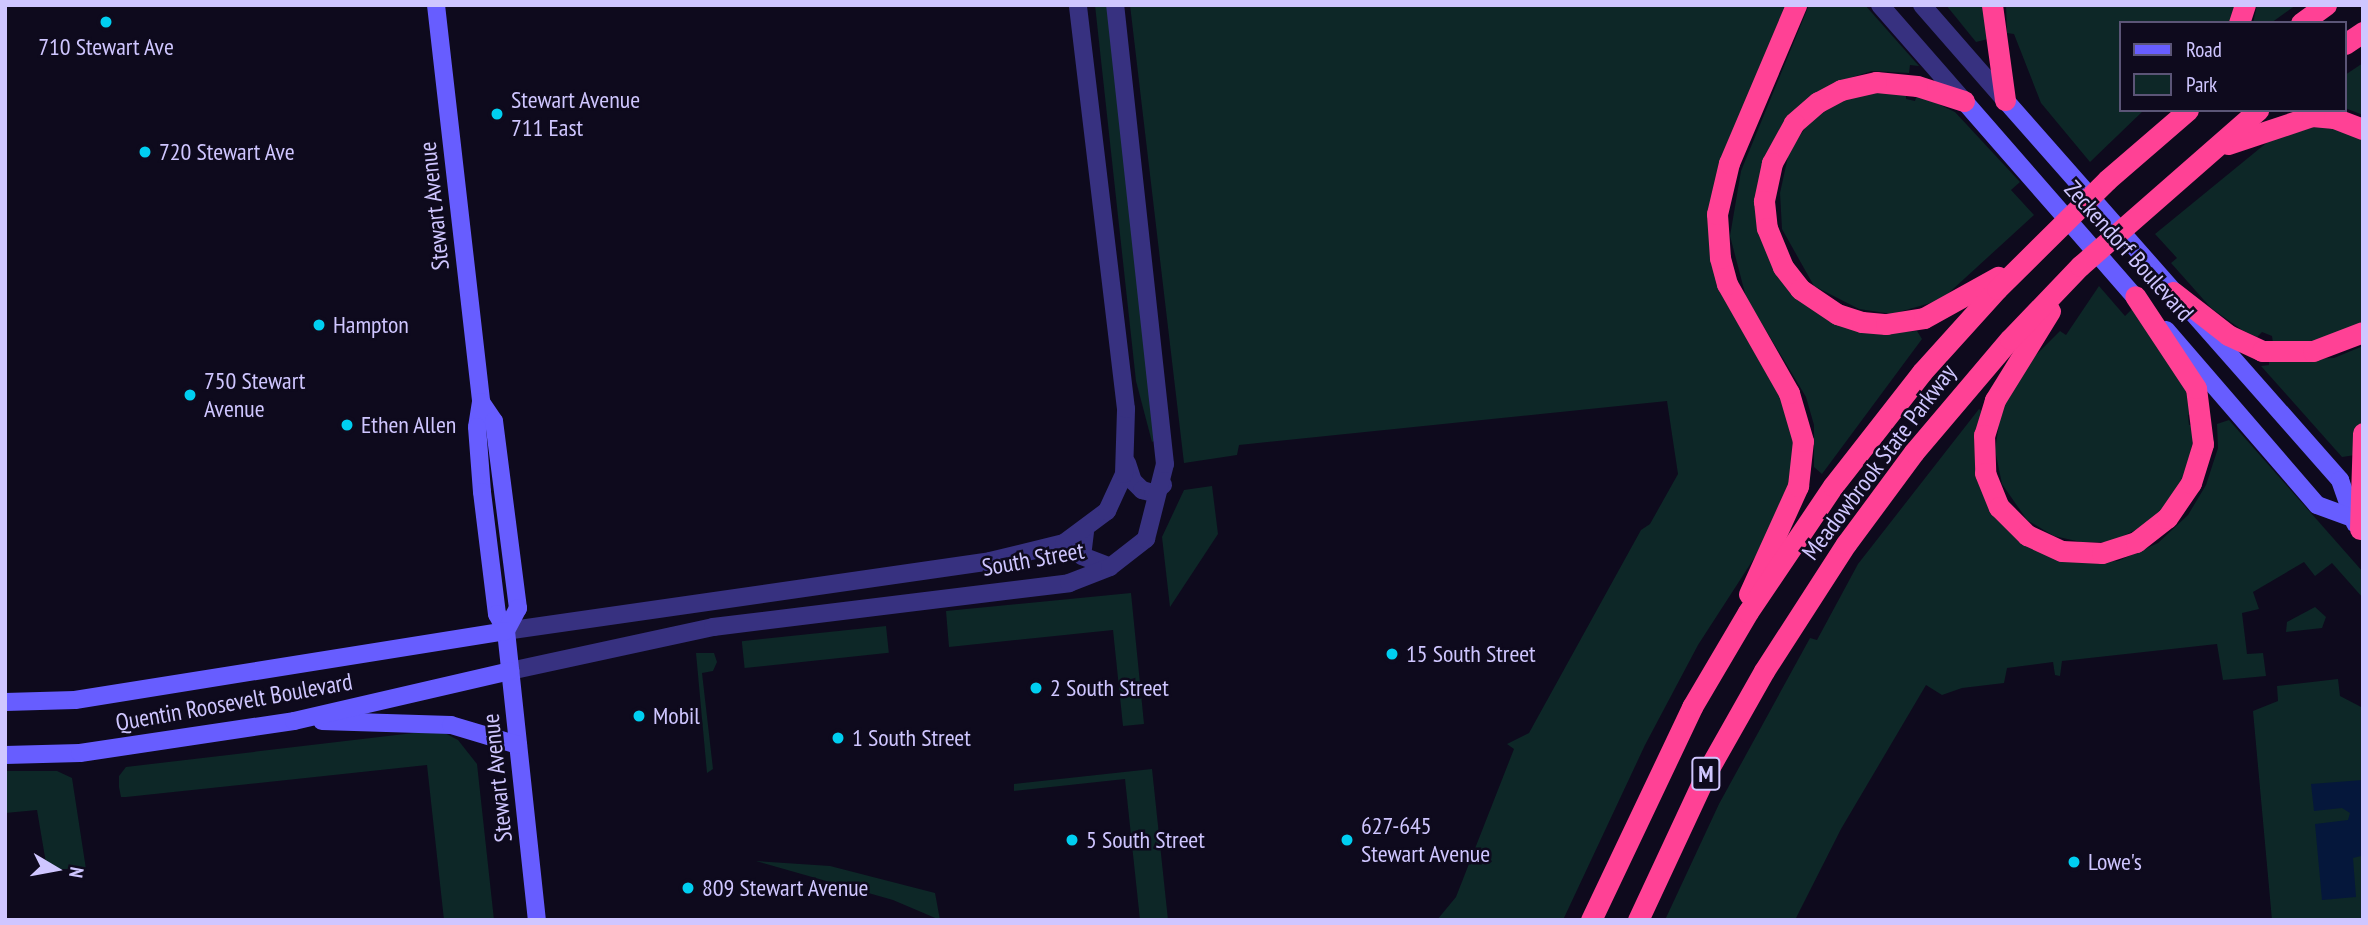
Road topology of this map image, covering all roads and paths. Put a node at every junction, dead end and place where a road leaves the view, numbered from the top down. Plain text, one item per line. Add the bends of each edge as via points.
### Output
1 (436, 5) edge
2 (1078, 5) edge
3 (1115, 5) edge
4 (1796, 5) edge
5 (1880, 5) edge
6 (1922, 5) edge
7 (1992, 5) edge
8 (2326, 5) edge
9 (2304, 21) edge
10 (2363, 32) edge
11 (2347, 43) edge
12 (2005, 100) junction
13 (1964, 101) junction
14 (2167, 112) edge
15 (2186, 112) edge
16 (2256, 112) edge
17 (2363, 129) edge
18 (2203, 154) junction
19 (2128, 160) junction
20 (2023, 261) junction
21 (2080, 266) junction
22 (2173, 292) junction
23 (2135, 296) junction
24 (2363, 332) edge
25 (2363, 433) edge
26 (1126, 460) junction
27 (1163, 485) junction
28 (2358, 526) edge
29 (1086, 532) junction
30 (1110, 567) junction
31 (506, 631) junction
32 (1727, 647) junction
33 (510, 671) junction
34 (5, 702) edge
35 (294, 721) junction
36 (518, 745) junction
37 (5, 755) edge
38 (537, 920) edge
39 (1591, 920) edge
40 (1637, 920) edge

1 - 31 main road, Stewart Avenue via 481,402 477,427 482,492 497,614
2 - 26 street, South Street via 1126,410
3 - 27 street, South Street via 1165,464
4 - 32 highway via 1730,163 1717,214 1727,284 1789,393 1803,441 1793,499 1770,540
5 - 13 street, Zeckendorf Boulevard
6 - 12 street, Zeckendorf Boulevard
7 - 12 highway
8 - 9 highway
10 - 11 highway
12 - 22 main road, Zeckendorf Boulevard
13 - 20 highway via 1889,82 1852,86 1818,102 1794,123 1772,163 1764,201 1771,242 1791,278 1810,297 1837,314 1875,324 1936,313
13 - 23 main road, Zeckendorf Boulevard
14 - 19 highway
15 - 19 highway, Meadowbrook State Parkway / M
16 - 18 highway, Meadowbrook State Parkway / M
17 - 18 highway via 2334,117 2299,118
18 - 21 highway, Meadowbrook State Parkway / M
19 - 20 highway, Meadowbrook State Parkway / M
20 - 32 highway, Meadowbrook State Parkway / M via 1946,344 1860,450
21 - 23 highway via 2006,377 1984,435 1985,473 1999,507 2017,528 2050,547 2102,553 2136,542 2175,509 2197,470 2204,432 2196,388
21 - 40 highway, Meadowbrook State Parkway / M via 1959,396 1846,544 1739,714
22 - 24 highway via 2228,335 2262,351 2313,351
22 - 28 main road, Zeckendorf Boulevard via 2340,480
23 - 28 main road, Zeckendorf Boulevard via 2317,505
25 - 28 highway
26 - 27 street via 1139,488 1153,493
26 - 29 street, South Street via 1114,499
27 - 30 street, South Street via 1146,539
29 - 30 street via 1082,556
29 - 31 street, South Street via 1064,543 990,561
30 - 33 street, South Street via 1069,583 713,627
31 - 33 main road, Stewart Avenue
31 - 34 main road, Quentin Roosevelt Boulevard via 75,700
32 - 39 highway, Meadowbrook State Parkway / M via 1658,774
33 - 35 main road, Quentin Roosevelt Boulevard
33 - 36 main road, Stewart Avenue
35 - 36 main road via 451,725
35 - 37 main road, Quentin Roosevelt Boulevard via 80,753
36 - 38 main road, Stewart Avenue

